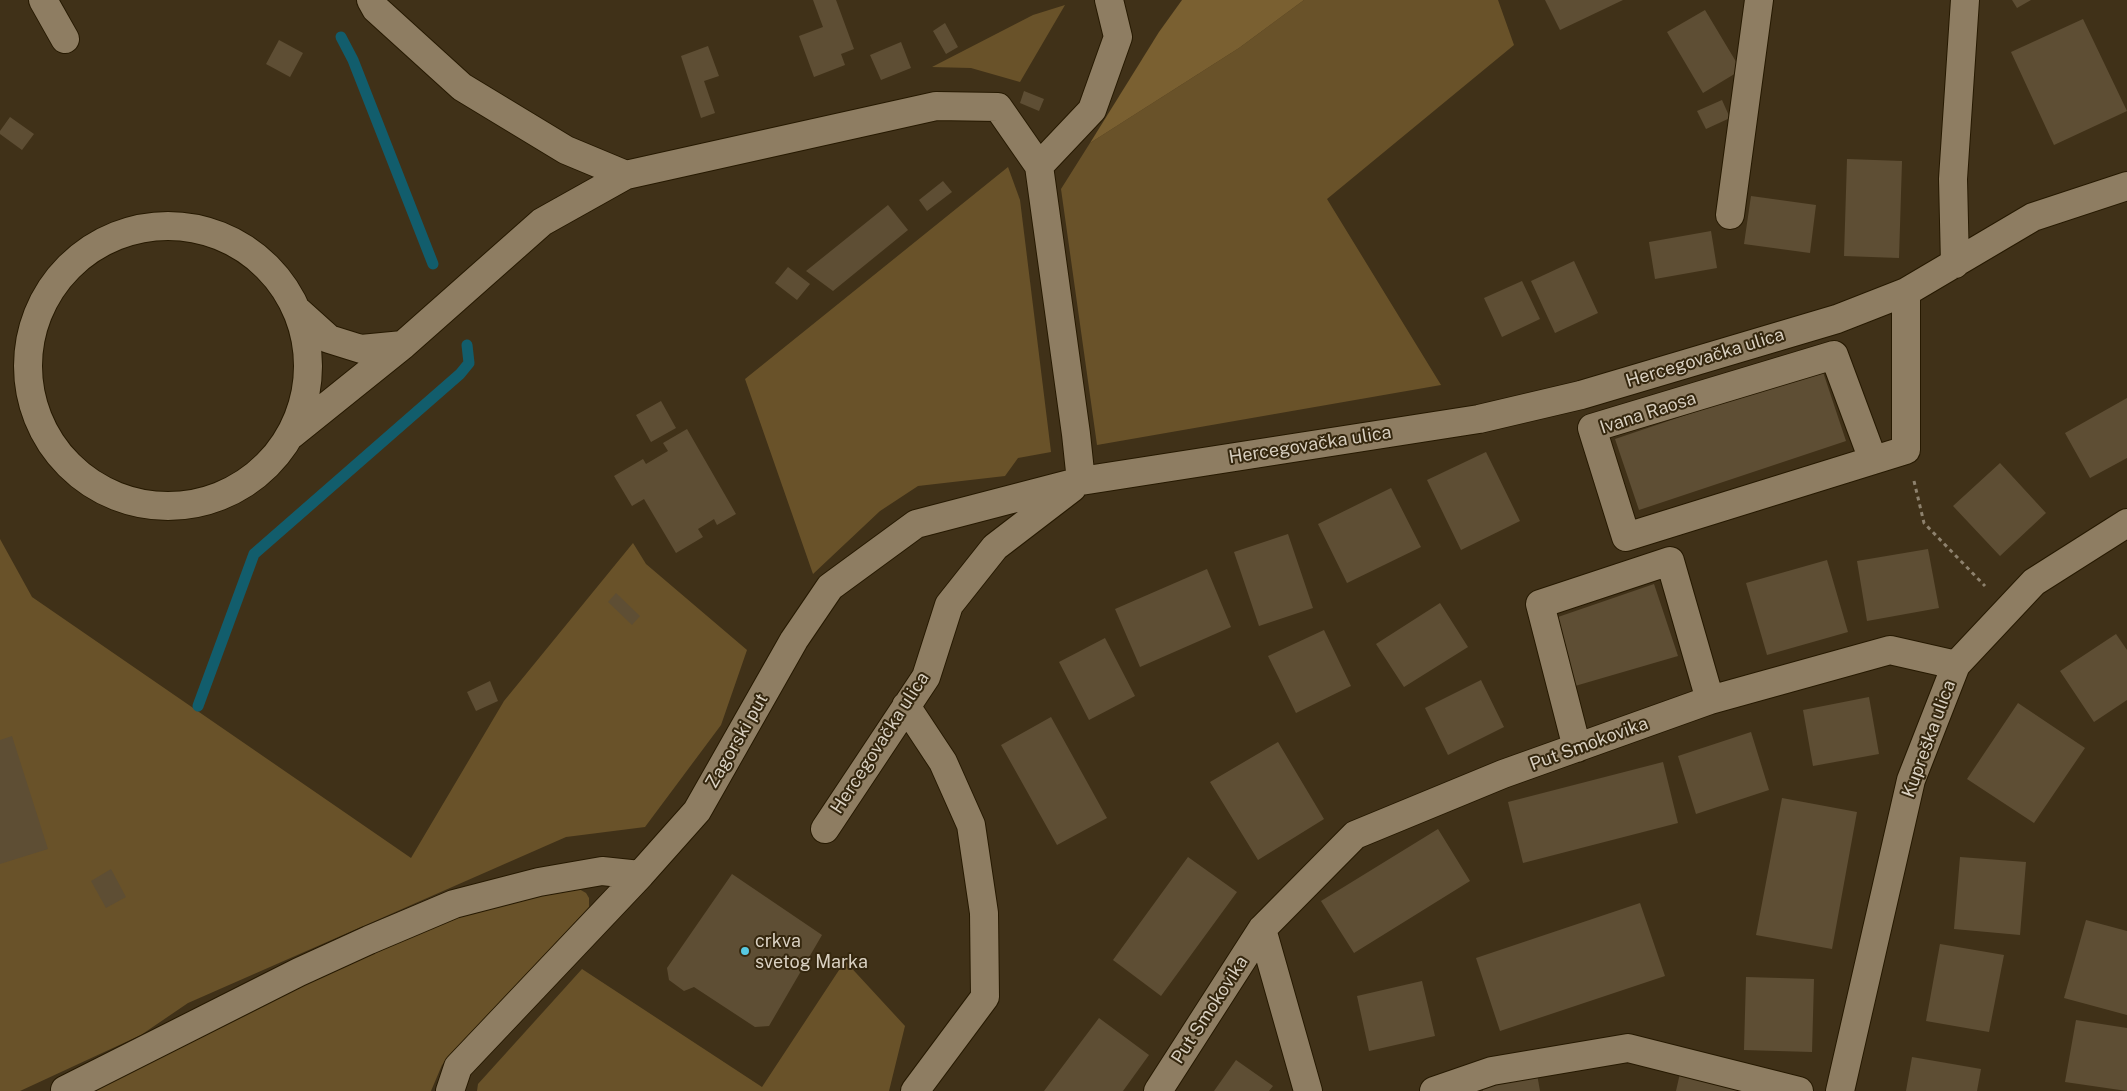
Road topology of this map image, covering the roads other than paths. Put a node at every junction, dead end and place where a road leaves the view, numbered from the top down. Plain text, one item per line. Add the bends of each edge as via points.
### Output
1 (43, 0) edge
2 (371, 0) edge
3 (1109, 0) edge
4 (1759, 0) edge
5 (1965, 0) edge
6 (65, 39) dead end
7 (1039, 166) junction
8 (626, 175) junction
9 (2127, 186) edge
10 (1730, 215) dead end
11 (1955, 264) junction
12 (1906, 292) junction
13 (299, 312) junction
14 (403, 345) junction
15 (290, 436) junction
16 (1873, 460) junction
17 (1081, 481) junction
18 (2127, 523) edge
19 (1956, 665) junction
20 (1710, 700) junction
21 (906, 706) junction
22 (1577, 748) junction
23 (825, 829) dead end
24 (640, 875) junction
25 (1262, 929) junction
26 (65, 1090) dead end
27 (450, 1091) edge
28 (915, 1091) edge
29 (1158, 1091) edge
30 (1308, 1091) edge
31 (1434, 1091) edge
32 (1800, 1091) edge
33 (1840, 1091) edge

1 - 6 street
2 - 8 street via 376,9 462,87 566,150
3 - 7 street via 1118,37 1092,110
4 - 10 street
5 - 11 street via 1953,178
7 - 8 street via 998,107 936,106
7 - 17 street
8 - 14 street via 542,222
9 - 11 street, Hercegovačka ulica via 2033,217
11 - 12 street, Hercegovačka ulica
12 - 16 street, Ivana Raosa via 1906,450
12 - 17 street, Hercegovačka ulica via 1837,319 1572,398 1479,418
13 - 14 street via 329,339 361,349
13 - 15 street via 309,354 306,397
13 - 15 street via 274,272 237,242 193,227 146,227 101,242 64,271 38,311 27,357 32,404 51,446 84,480 126,501 173,507 219,497 260,473
14 - 15 street
16 - 16 street, Ivana Raosa via 1626,537 1592,428 1834,355
17 - 21 street, Hercegovačka ulica via 995,547 949,605 926,677
17 - 24 street, Zagorski put via 916,524 830,587 794,640 697,811
18 - 19 street, Kupreška ulica via 2034,582
19 - 20 street, Put Smokovika via 1890,650
19 - 33 street, Kupreška ulica via 1911,780
20 - 22 street, Put Smokovika
20 - 22 street via 1670,561 1540,604
21 - 23 street, Hercegovačka ulica
21 - 28 street via 943,762 971,825 984,913 985,997
22 - 25 street, Put Smokovika via 1503,774 1355,835
24 - 26 street via 602,871 539,882 454,904 299,972
24 - 27 street, Zagorski put via 458,1067
25 - 29 street, Put Smokovika
25 - 30 street, Put Smokovika
31 - 32 street via 1492,1071 1628,1048

